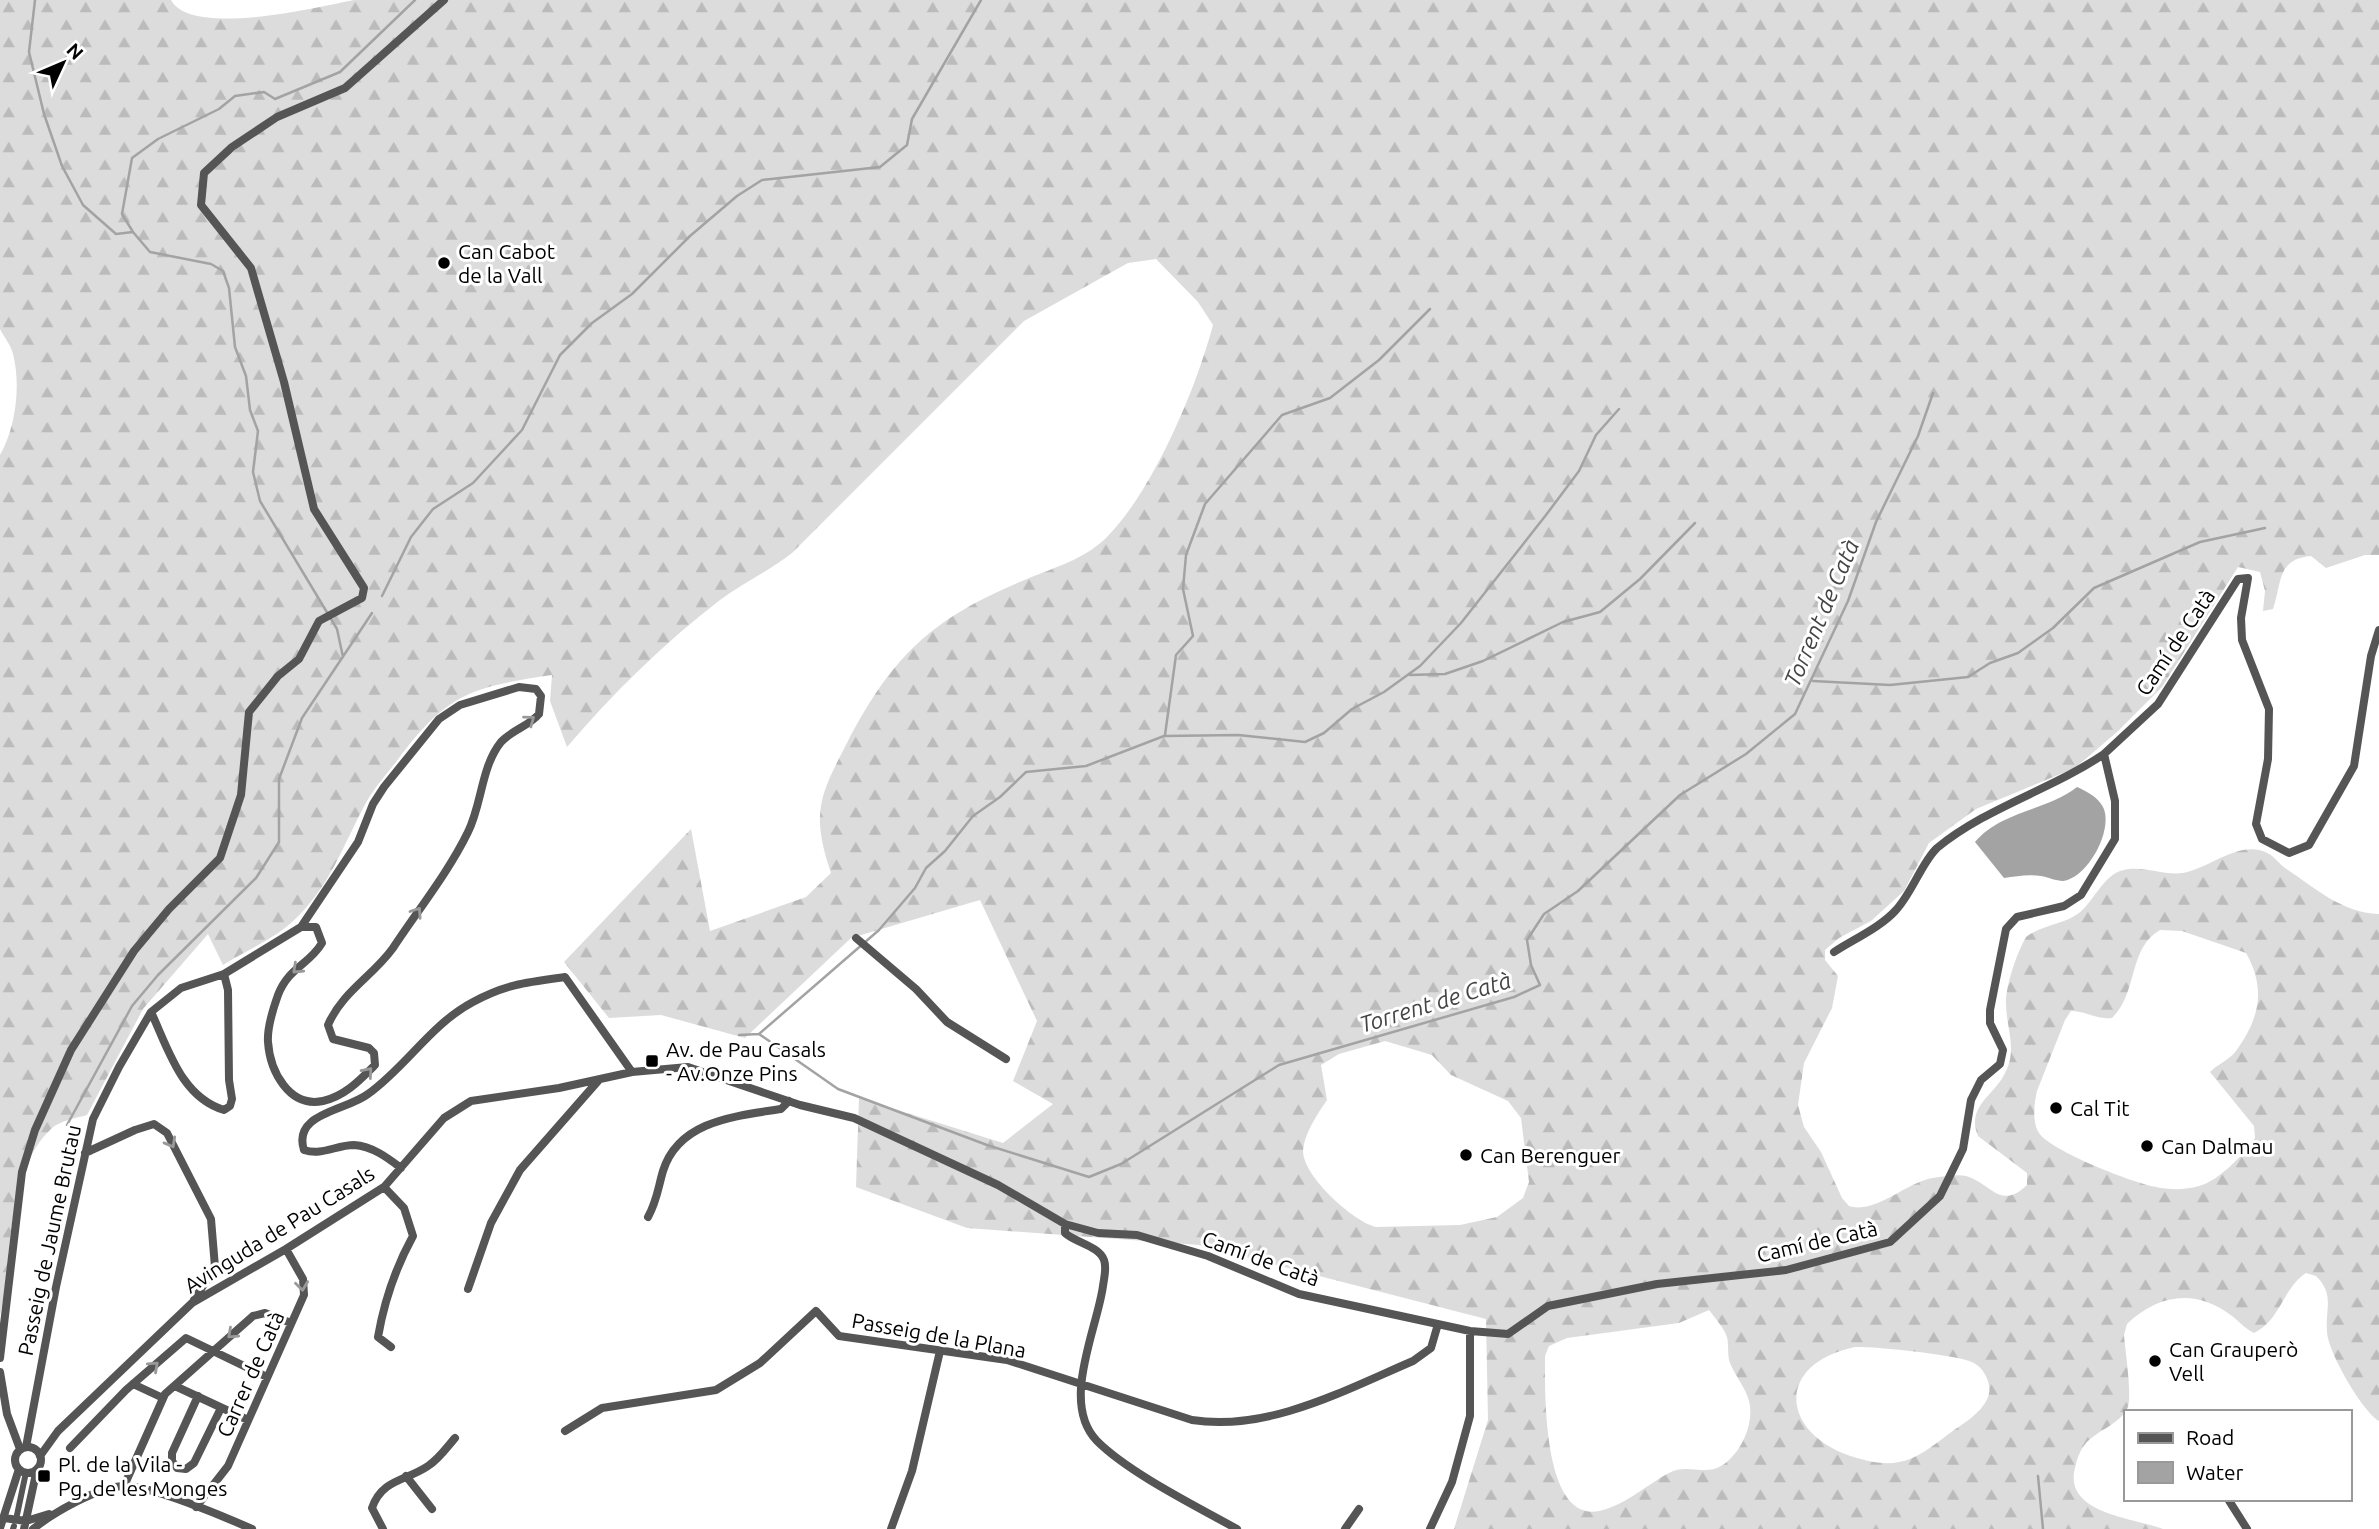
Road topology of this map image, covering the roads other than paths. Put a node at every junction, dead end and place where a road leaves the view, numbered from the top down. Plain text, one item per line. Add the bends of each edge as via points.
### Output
1 (444, 0) edge
2 (2379, 630) edge
3 (2104, 754) junction
4 (301, 927) junction
5 (856, 938) dead end
6 (1834, 952) dead end
7 (224, 974) junction
8 (151, 1012) junction
9 (1006, 1059) dead end
10 (688, 1067) joint
11 (632, 1072) junction
12 (598, 1079) junction
13 (789, 1101) junction
14 (85, 1153) junction
15 (401, 1168) junction
16 (384, 1187) junction
17 (648, 1217) dead end
18 (1065, 1224) junction
19 (286, 1249) junction
20 (468, 1289) dead end
21 (192, 1303) junction
22 (291, 1323) junction
23 (1438, 1324) junction
24 (1471, 1331) junction
25 (391, 1347) dead end
26 (214, 1351) junction
27 (940, 1351) junction
28 (0, 1358) edge
29 (0, 1373) edge
30 (267, 1377) junction
31 (1080, 1383) junction
32 (133, 1384) junction
33 (175, 1385) junction
34 (198, 1396) junction
35 (163, 1398) junction
36 (221, 1408) junction
37 (248, 1420) junction
38 (565, 1431) dead end
39 (455, 1438) dead end
40 (23, 1448) junction
41 (70, 1448) dead end
42 (40, 1456) junction
43 (19, 1469) junction
44 (37, 1469) junction
45 (406, 1476) junction
46 (25, 1477) dead end
47 (124, 1486) junction
48 (2229, 1501) edge
49 (196, 1507) junction
50 (432, 1509) dead end
51 (1359, 1509) dead end
52 (54, 1513) junction
53 (17, 1516) dead end
54 (4, 1518) junction
55 (25, 1525) edge
56 (239, 1527) edge
57 (0, 1528) edge
58 (33, 1529) edge
59 (252, 1529) edge
60 (383, 1529) edge
61 (891, 1529) edge
62 (1237, 1529) edge
63 (1345, 1529) edge
64 (1430, 1529) edge
65 (2247, 1529) edge

1 - 28 street via 345,88 277,117 232,147 204,173 201,205 251,268 314,509 364,588 362,598 319,621 299,659 278,676 249,712 241,795 220,858 134,951 71,1050 22,1172
2 - 3 street, Camí de Catà via 2354,766 2308,845 2289,853 2262,839 2256,824 2269,759 2269,709 2242,640 2248,578 2238,579 2158,704
3 - 6 street via 2070,777 1960,831 1934,851 1895,912
3 - 24 street, Camí de Catà via 2115,801 2115,839 2081,895 2064,906 2017,917 2006,929 1990,1010 1990,1023 2004,1050 2000,1064 1981,1080 1971,1100 1963,1149 1940,1196 1890,1242 1786,1270 1657,1284 1548,1306 1508,1334
4 -> 4 street via 316,927 321,943 285,980 268,1041 273,1069 289,1092 324,1101 358,1083 375,1066 369,1048 333,1039 328,1025 333,1014 385,960 444,873 469,830 492,756 502,741 539,714 541,696 536,690 519,687 495,694 460,705 439,719 384,787 358,842
4 - 7 street
5 - 9 street via 947,1022
7 - 8 street via 181,988
7 - 8 street via 232,1099 224,1110 207,1101 173,1065
8 - 14 street, Passeig de Jaume Brutau via 93,1119
10 - 11 street, Avinguda de Pau Casals
10 - 13 street, Camí de Catà
11 - 12 street, Avinguda de Pau Casals
11 - 15 street via 565,977 508,985 448,1017 368,1095 302,1129 303,1150 314,1154 355,1145 380,1153
12 - 15 street, Avinguda de Pau Casals via 471,1101 443,1118
12 - 20 street via 520,1170 491,1223
13 - 17 street via 781,1109 712,1121 681,1142 663,1171 657,1201
13 - 18 street, Camí de Catà via 854,1118 909,1142
14 -> 21 street via 154,1124 167,1133 211,1219 215,1267
14 - 40 street, Passeig de Jaume Brutau
15 - 16 street, Avinguda de Pau Casals
16 - 19 street, Avinguda de Pau Casals
16 - 25 street via 410,1218 413,1236 379,1326 378,1337
18 - 23 street, Camí de Catà via 1098,1233 1137,1235 1208,1256 1298,1294
18 - 31 street via 1065,1233 1104,1257 1105,1267
19 - 21 street, Avinguda de Pau Casals
19 -> 22 street, Carrer de Catà via 303,1279 304,1295
21 - 42 street, Avinguda de Pau Casals via 58,1431
22 -> 26 street via 265,1313 253,1316
22 - 30 street, Carrer de Catà
23 - 24 street, Camí de Catà
23 - 31 street, Passeig de la Plana via 1431,1348 1413,1361 1269,1417 1210,1423 1192,1420
24 - 64 street via 1470,1416 1452,1482
26 - 30 street
32 -> 26 street via 183,1339
26 - 33 street
27 - 31 street, Passeig de la Plana via 1007,1360
27 - 38 street, Passeig de la Plana via 839,1336 816,1311 760,1363 716,1390 602,1408
27 - 61 street via 912,1471
29 - 40 street via 7,1414
30 - 37 street, Carrer de Catà
31 - 62 street via 1083,1417 1096,1440 1149,1478
32 - 35 street
32 - 41 street
33 - 34 street
33 - 35 street
34 - 36 street
34 - 36 street via 172,1453 177,1468 194,1463
35 - 47 street
36 - 37 street
37 - 49 street, Carrer de Catà via 228,1466
39 - 45 street via 430,1465
40 - 42 street via 34,1448
40 - 43 street via 15,1457
42 - 44 street
43 - 44 street
43 - 54 street
44 - 55 street
45 - 50 street
45 - 60 street via 377,1494 372,1507
46 - 53 street
47 - 49 street
47 - 52 street
48 - 65 street
49 - 56 street
51 - 63 street
52 - 55 street
52 - 58 street
54 - 55 street
54 - 57 street
56 - 59 street

